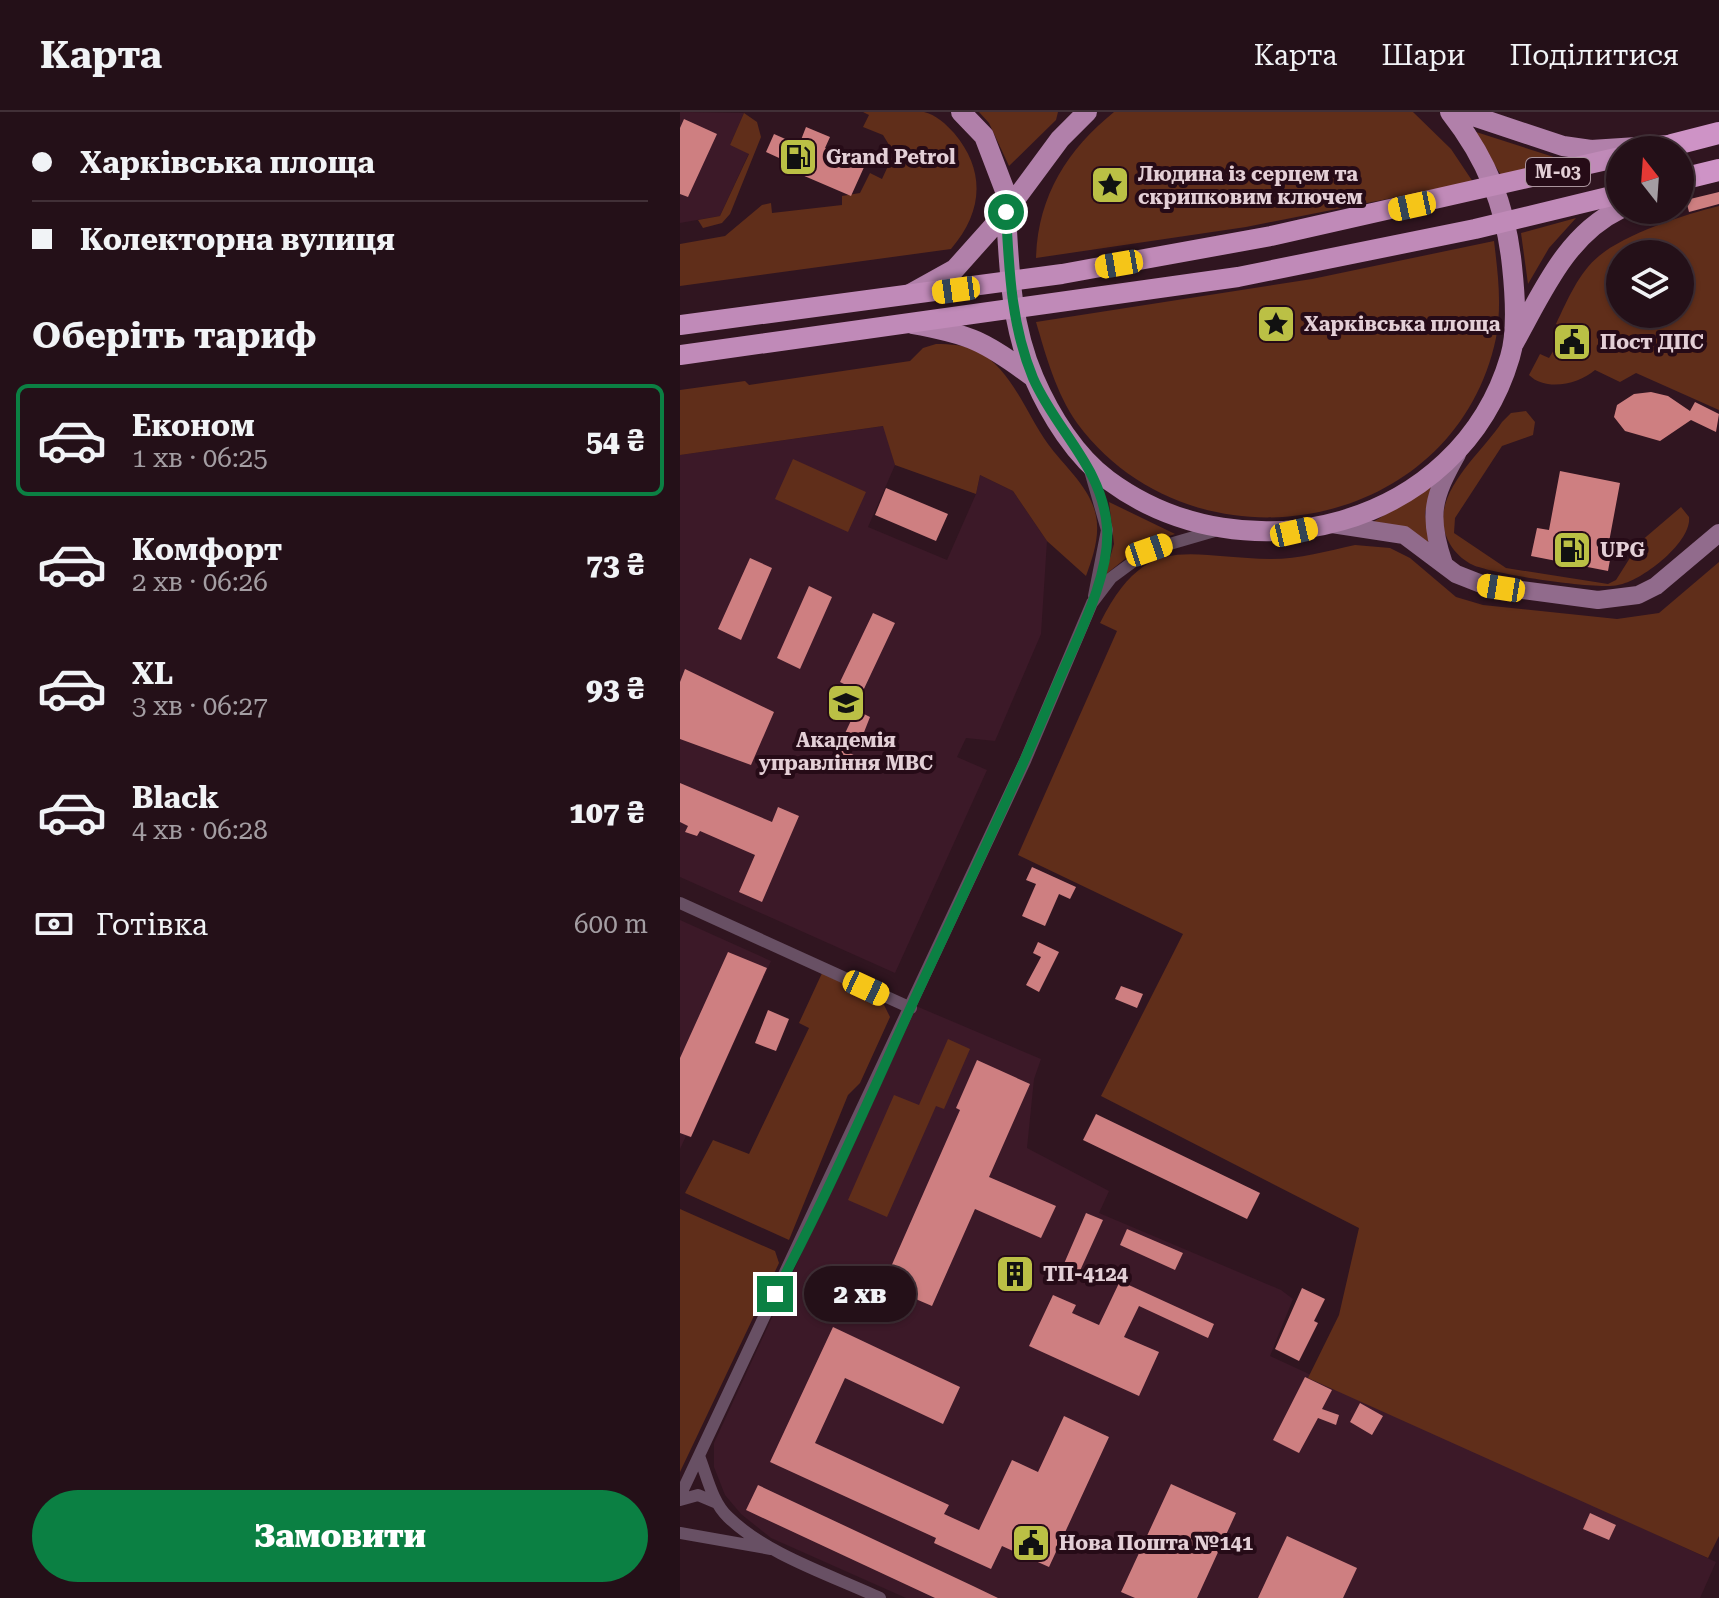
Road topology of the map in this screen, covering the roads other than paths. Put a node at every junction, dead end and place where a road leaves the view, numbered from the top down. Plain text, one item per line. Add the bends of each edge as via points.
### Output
1 (961, 112) edge
2 (1087, 112) edge
3 (1450, 112) edge
4 (1461, 112) edge
5 (1719, 133) edge
6 (1694, 139) edge
7 (1606, 149) edge
8 (1606, 160) edge
9 (1719, 170) edge
10 (1694, 176) edge
11 (1496, 187) junction
12 (1606, 197) edge
13 (1008, 208) junction
14 (1606, 218) edge
15 (1505, 222) junction
16 (1010, 282) junction
17 (903, 298) junction
18 (1013, 308) junction
19 (905, 323) junction
20 (680, 325) edge
21 (1513, 346) junction
22 (680, 355) edge
23 (1033, 377) junction
24 (1461, 446) junction
25 (1086, 459) junction
26 (1329, 524) junction
27 (1218, 530) junction
28 (1719, 533) edge
29 (1444, 564) junction
30 (1092, 603) junction
31 (680, 903) edge
32 (911, 1008) junction
33 (699, 1456) junction
34 (680, 1498) edge
35 (717, 1503) junction
36 (683, 1537) edge
37 (777, 1550) junction
38 (880, 1598) edge

1 - 13 main road via 984,136
2 - 13 main road
3 - 11 main road
4 - 7 main road via 1563,146
5 - 6 highway
8 - 11 highway, М-03
9 - 10 highway
11 - 15 main road
11 - 16 highway via 1271,236
12 - 15 highway, М-03
13 - 16 main road
13 - 17 main road via 955,269
14 - 21 main road via 1569,249
15 - 18 highway via 1238,277
15 - 21 main road via 1514,281
16 - 17 highway
16 - 18 main road
17 - 20 highway
18 - 19 highway
18 - 23 main road
19 - 22 highway
19 - 23 main road via 984,341
21 - 24 main road via 1484,415
23 - 25 main road
24 - 26 main road via 1400,496
24 - 29 main road via 1434,502 1433,527
25 - 27 main road via 1132,497
25 - 30 street via 1107,530
26 - 27 main road via 1281,533
26 - 29 main road via 1404,535
27 - 30 street via 1149,550 1111,578
28 - 29 main road via 1656,586 1618,599 1484,585
30 - 32 street
31 - 32 street
32 - 33 street
33 - 34 street
33 - 35 street
34 - 35 street via 698,1495
35 - 37 street via 728,1517
36 - 37 street
37 - 38 street

